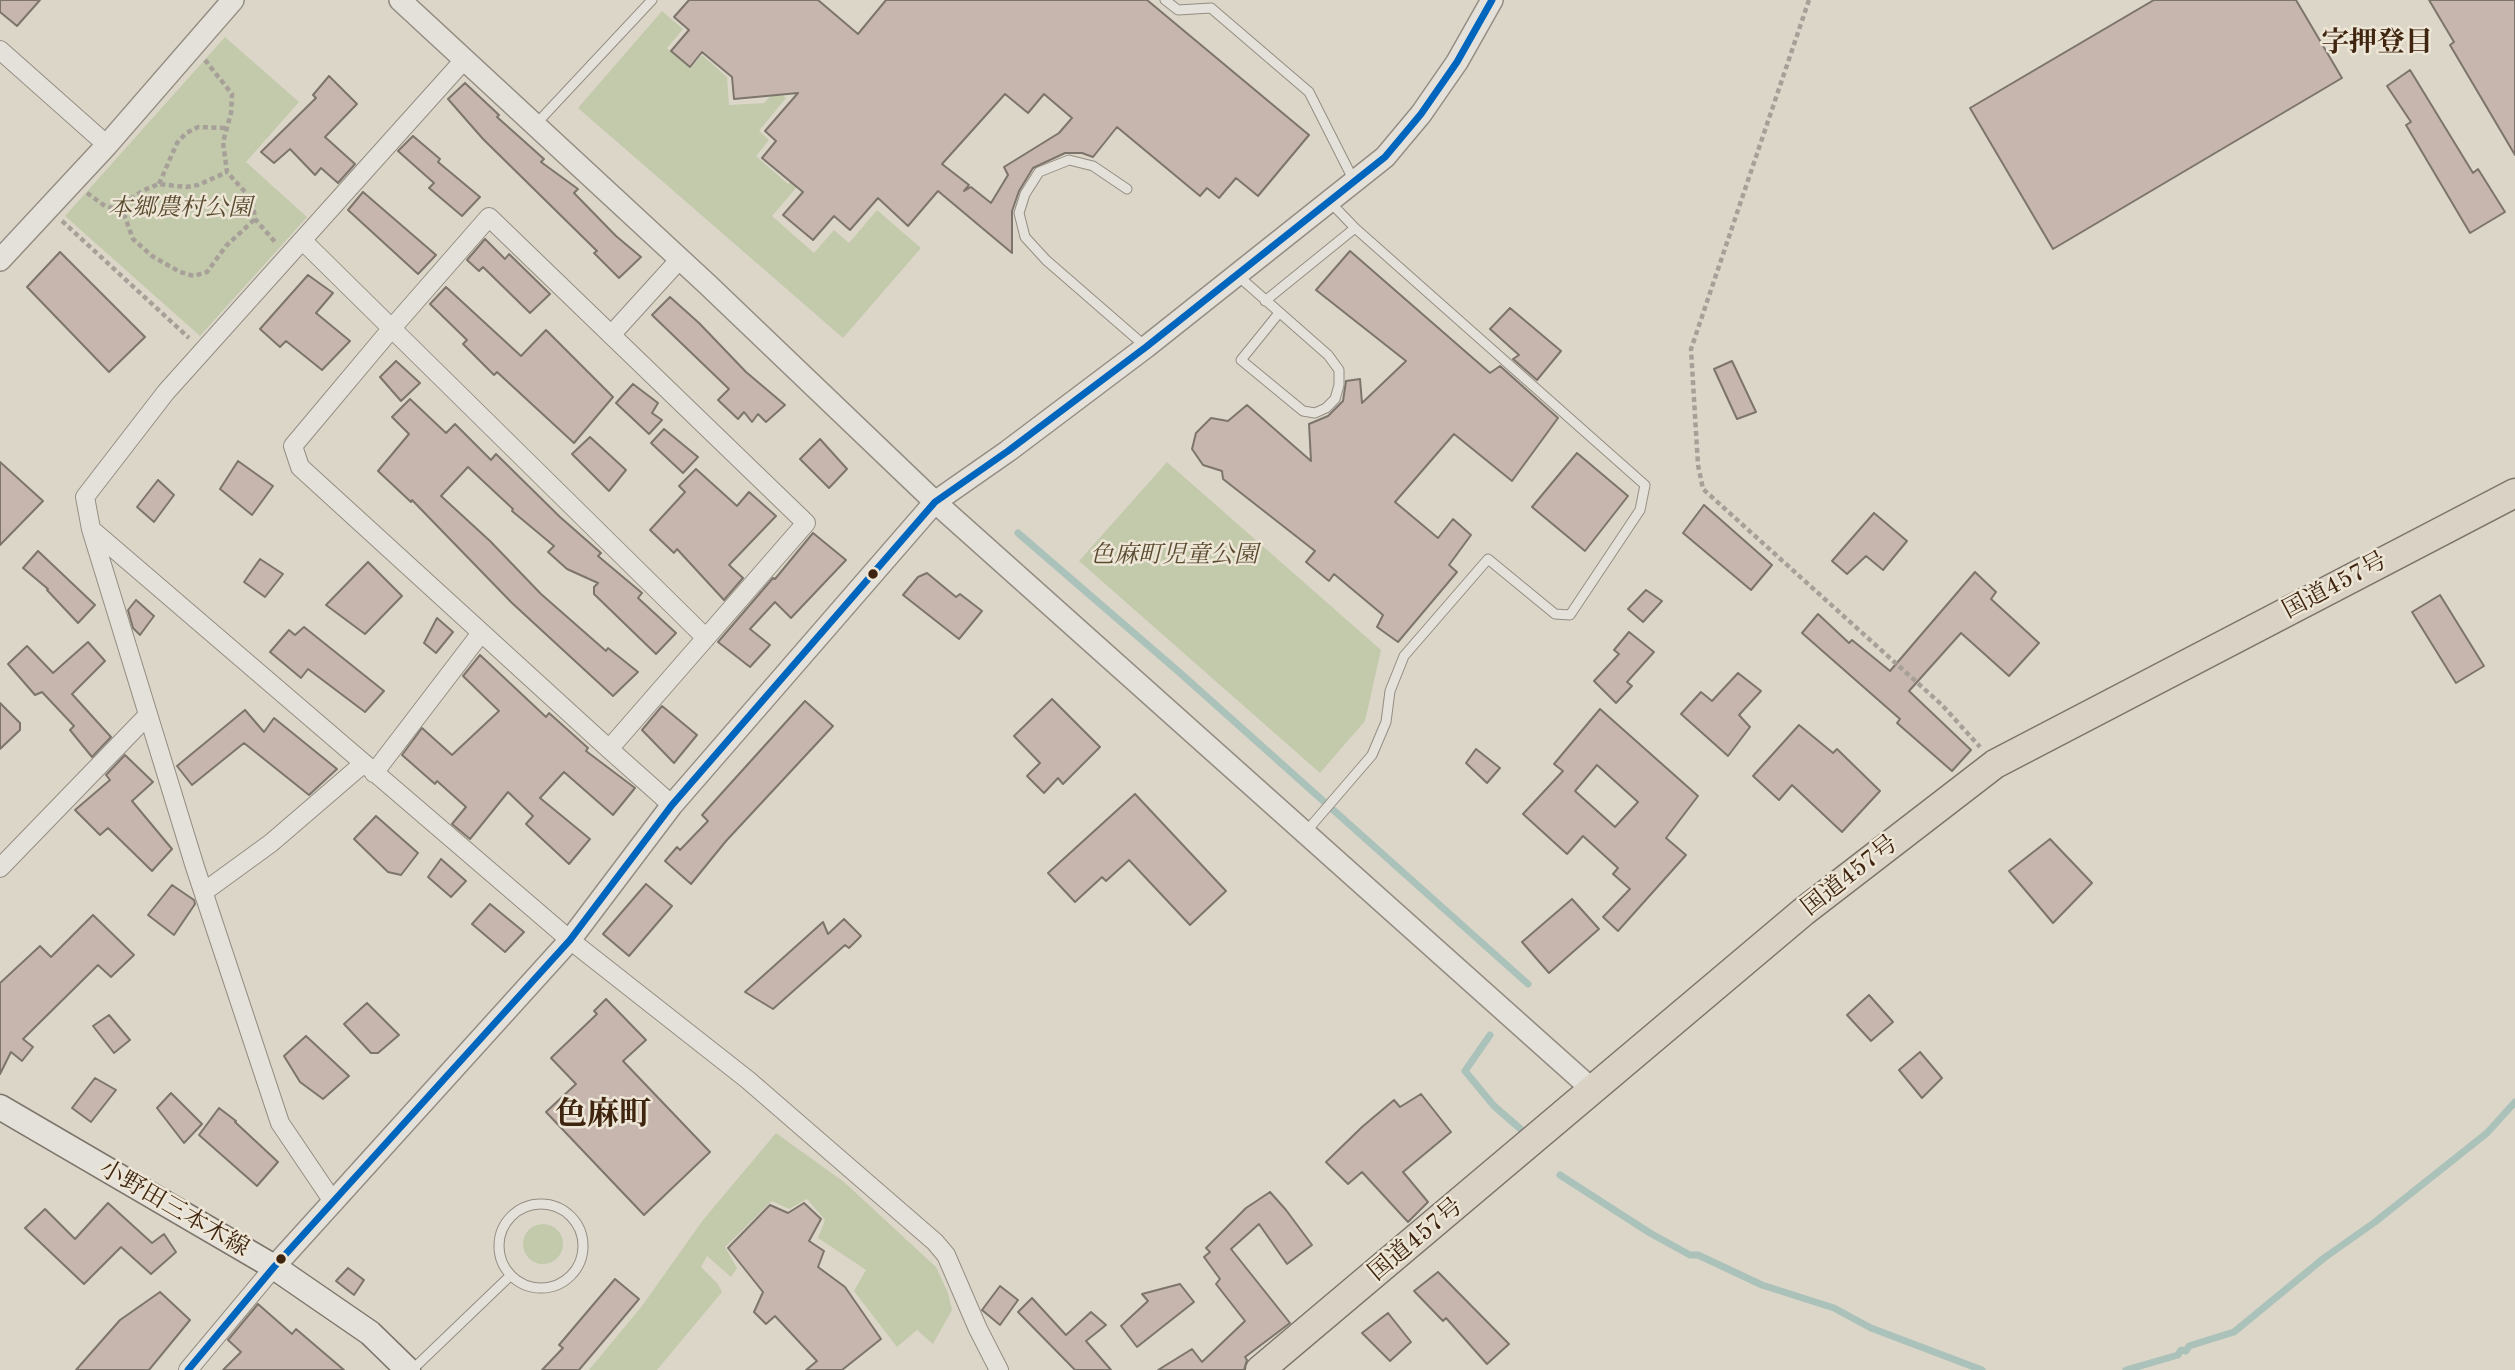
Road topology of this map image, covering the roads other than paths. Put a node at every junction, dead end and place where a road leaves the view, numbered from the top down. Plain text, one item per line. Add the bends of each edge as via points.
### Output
1 (233, 0) edge
2 (400, 0) edge
3 (652, 0) edge
4 (1166, 0) edge
5 (1492, 0) edge
6 (0, 50) edge
7 (464, 60) junction
8 (535, 125) junction
9 (107, 145) junction
10 (1355, 182) junction
11 (1127, 189) dead end
12 (1330, 202) junction
13 (1355, 228) junction
14 (303, 241) junction
15 (680, 259) junction
16 (0, 260) edge
17 (1237, 275) junction
18 (1265, 300) junction
19 (1279, 313) junction
20 (392, 328) junction
21 (611, 335) junction
22 (1146, 347) junction
23 (2515, 493) edge
24 (935, 502) junction
25 (91, 529) junction
26 (481, 633) junction
27 (706, 638) junction
28 (148, 715) junction
29 (609, 749) junction
30 (369, 768) junction
31 (672, 805) junction
32 (1304, 834) junction
33 (0, 868) edge
34 (205, 891) junction
35 (570, 940) junction
36 (1594, 1091) junction
37 (0, 1107) edge
38 (334, 1203) junction
39 (274, 1267) junction
40 (510, 1276) junction
41 (188, 1370) edge
42 (410, 1370) edge
43 (999, 1370) edge
44 (1261, 1370) edge

1 - 9 street
2 - 7 street
3 - 8 lane
4 - 10 lane via 1178,10 1211,8 1309,92
5 - 10 street via 1421,114 1385,157
6 - 9 street
7 - 8 street
7 - 14 street
8 - 15 street
9 - 16 street
10 - 12 street
11 - 22 lane via 1093,166 1069,160 1039,172 1019,213 1025,237 1046,260
12 - 13 lane
12 - 17 street
13 - 18 lane
13 - 32 lane via 1646,485 1640,510 1570,614 1555,614 1488,559 1404,656 1372,755
14 - 20 street
14 - 25 street via 166,393 85,497
15 - 21 street
15 - 24 street
17 - 18 lane
17 - 22 street
18 - 19 lane
19 - 19 lane via 1339,370 1335,399 1315,413 1303,411 1241,360
20 - 21 street via 489,216
20 - 26 street via 293,446 300,467
20 - 27 street
21 - 27 street via 806,523
22 - 24 street
23 - 36 highway, 国道457号 via 1995,764 1803,912
24 - 31 street
24 - 32 street
25 - 28 street
25 - 30 street
26 - 29 street
26 - 30 street
27 - 29 street
28 - 33 street
28 - 34 street
29 - 31 street
30 - 34 street
30 - 35 street
31 - 35 street
32 - 36 street
34 - 38 street via 280,1123
35 - 38 street
35 - 43 street via 748,1080 935,1242 946,1255
36 - 44 highway, 国道457号
37 - 39 main road, 小野田三本木線
38 - 39 street
39 - 41 street
39 - 42 main road, 小野田三本木線 via 370,1333
40 - 40 lane via 499,1252 499,1239 511,1216 534,1204 548,1204 573,1218 584,1245 575,1272 551,1288 536,1289
40 - 42 lane

